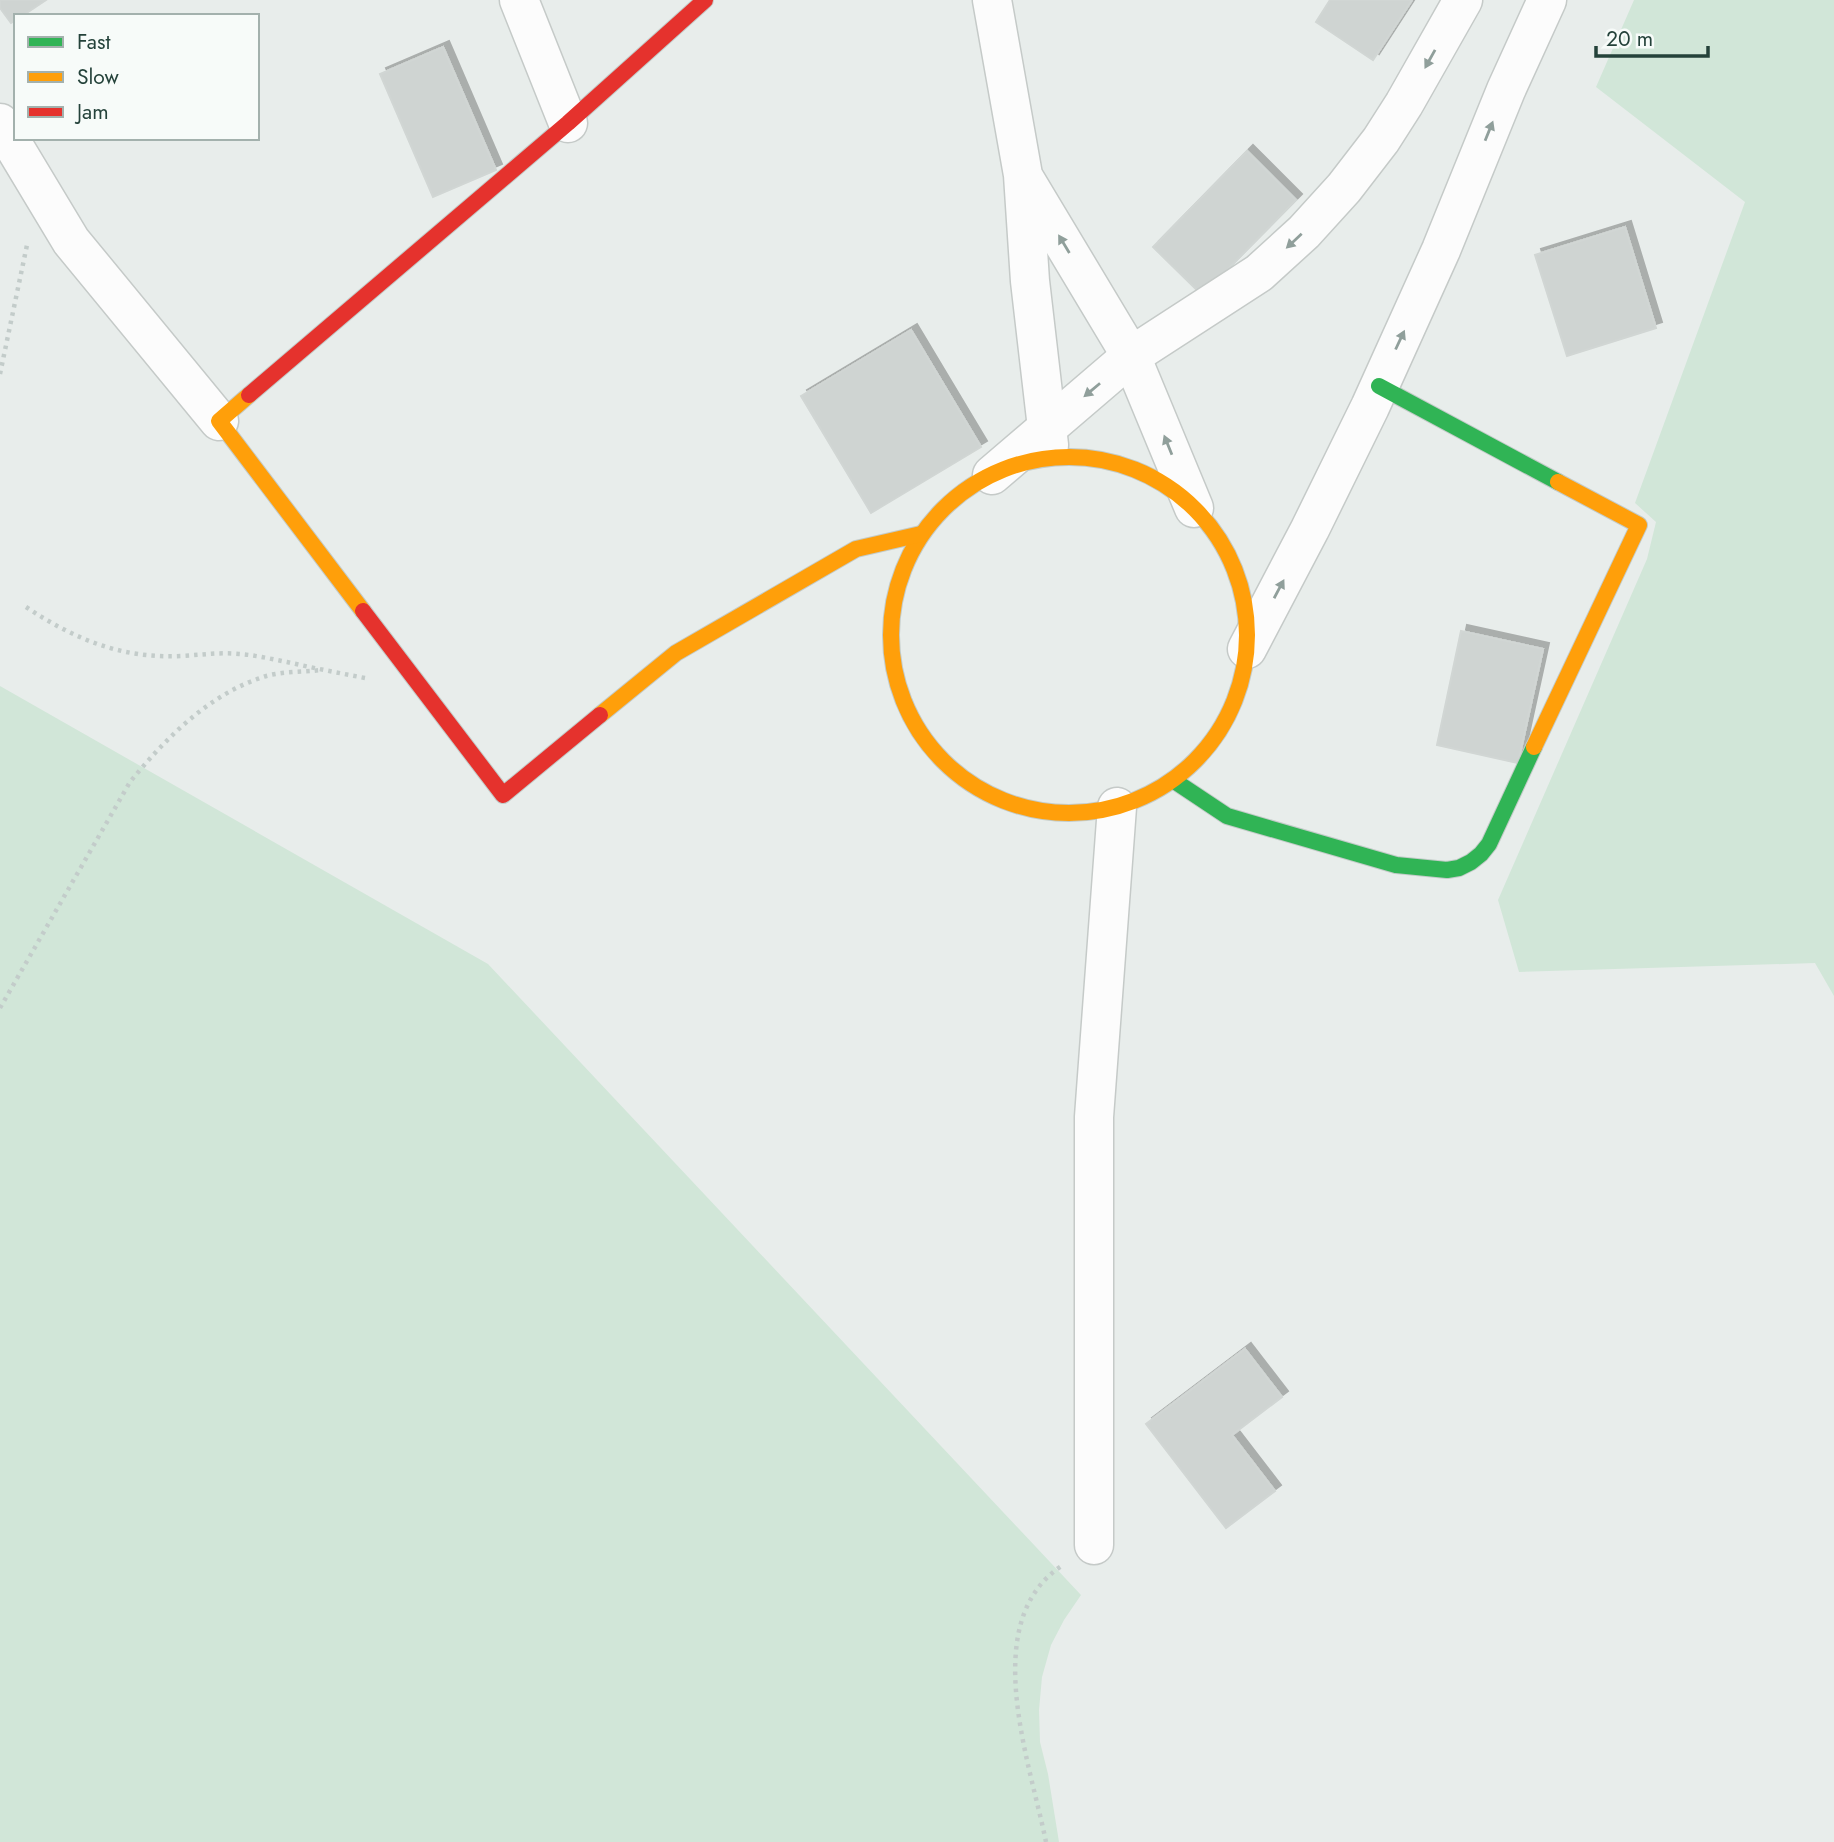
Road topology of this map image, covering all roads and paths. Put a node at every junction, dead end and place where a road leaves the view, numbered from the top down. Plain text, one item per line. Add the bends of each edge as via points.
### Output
1 (519, 0) edge
2 (705, 0) edge
3 (992, 0) edge
4 (1463, 0) edge
5 (1547, 0) edge
6 (0, 123) edge
7 (568, 123) junction
8 (1023, 175) junction
9 (39, 188) junction
10 (1131, 356) junction
11 (0, 374) edge
12 (1379, 386) junction
13 (219, 421) junction
14 (1049, 442) junction
15 (992, 475) joint
16 (1194, 508) junction
17 (921, 534) junction
18 (26, 607) dead end
19 (1247, 649) junction
20 (322, 670) junction
21 (422, 689) junction
22 (1173, 780) junction
23 (1117, 807) junction
24 (0, 1008) edge
25 (1094, 1545) joint
26 (1046, 1842) edge

1 - 7 street
2 - 7 street
3 - 8 street
4 -> 10 street via 1381,140 1304,232 1259,273
12 -> 5 street
6 - 9 street
7 - 13 street
10 -> 8 street
8 - 14 street
9 - 11 path
9 - 13 street via 71,241
10 -> 14 street
16 -> 10 street
19 -> 12 street
12 - 22 street via 1639,525 1489,844 1459,868 1396,865 1227,816
13 - 21 street
14 - 15 street
14 - 16 street via 1082,457 1143,473
15 - 17 street via 941,510
16 - 19 street via 1230,558 1241,587
17 - 21 street via 856,549 676,653 503,795
17 - 23 street via 896,591 891,652 897,683 924,739 968,782 1024,807 1087,813
18 - 20 path via 77,637 130,653 241,654
19 - 22 street via 1242,680 1216,736
20 - 21 path
20 - 24 path via 266,676 236,688 182,725 154,752 130,782
22 - 23 street
23 - 25 street via 1094,1117
25 - 26 path via 1049,1574 1030,1601 1017,1640 1018,1711

